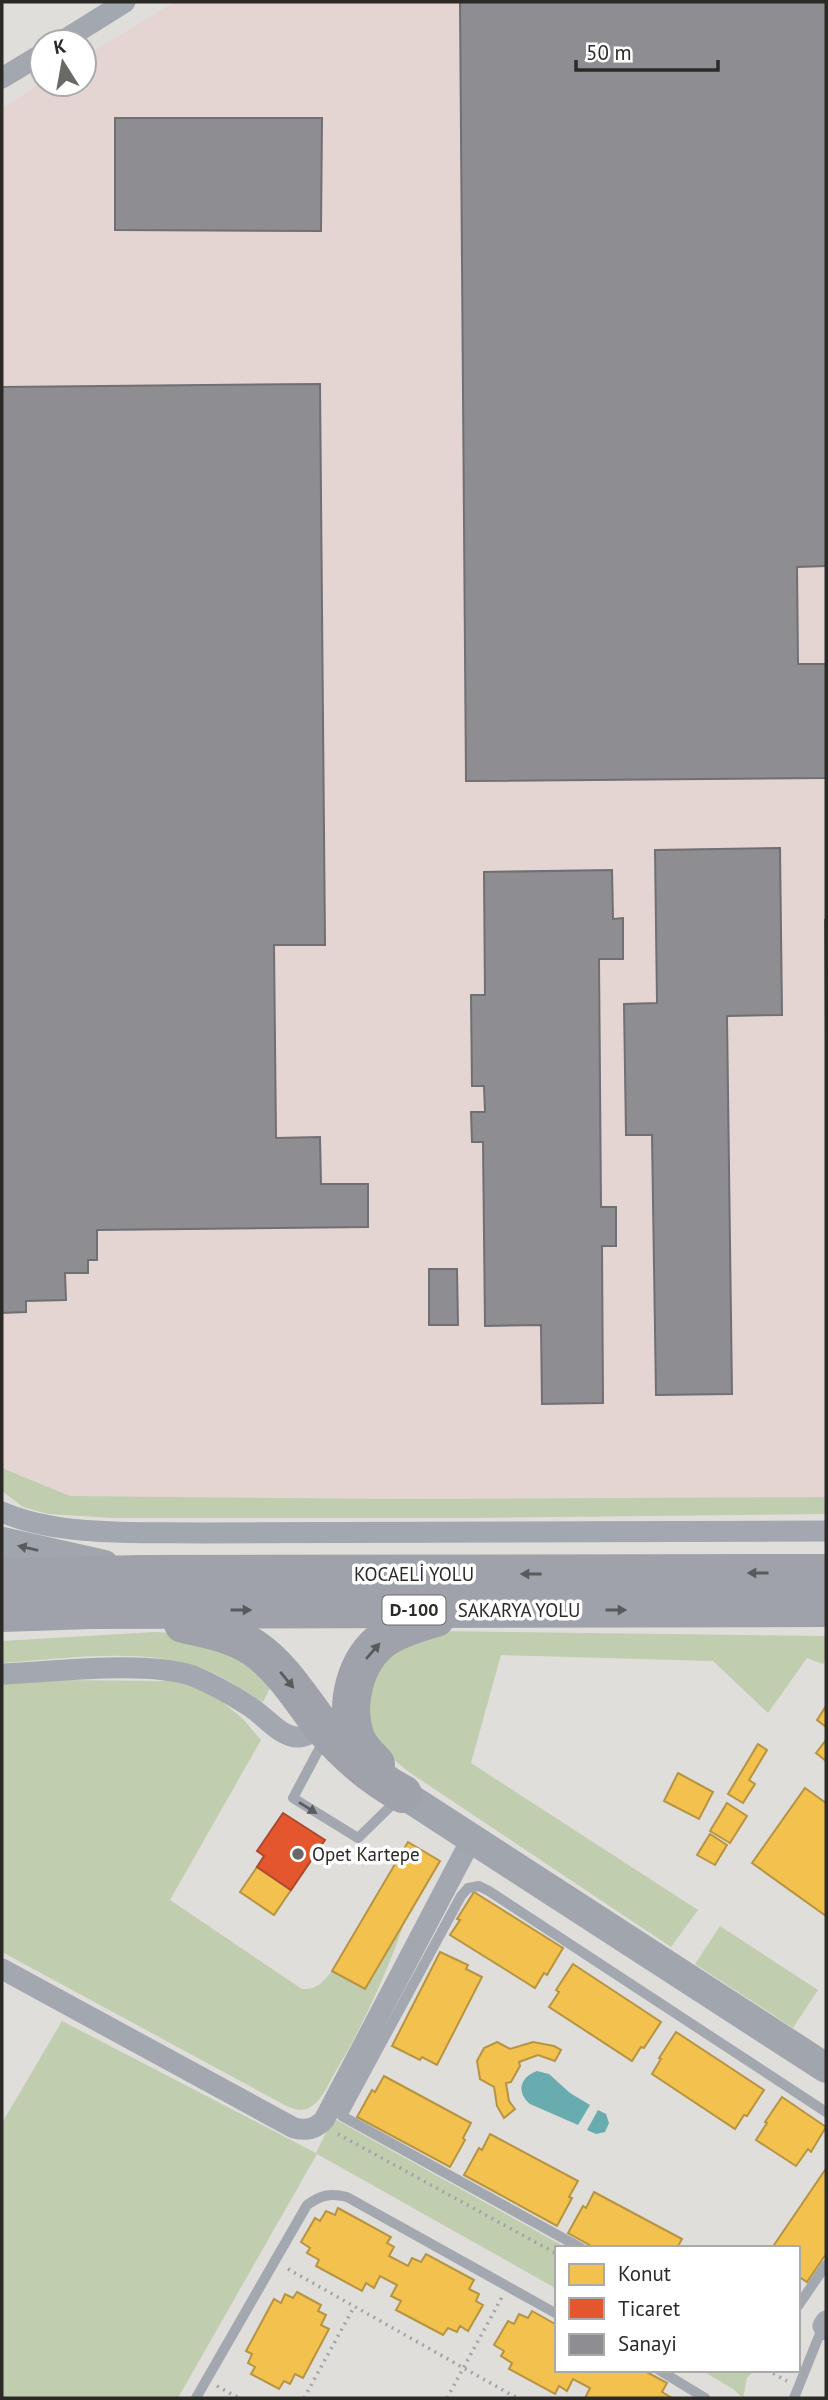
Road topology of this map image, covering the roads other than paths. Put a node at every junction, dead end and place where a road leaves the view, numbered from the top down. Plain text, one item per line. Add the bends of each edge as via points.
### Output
1 (125, 2) edge
2 (83, 28) edge
3 (28, 62) edge
4 (2, 78) edge
5 (2, 1512) edge
6 (826, 1531) edge
7 (2, 1542) edge
8 (826, 1573) edge
9 (142, 1574) junction
10 (2, 1577) edge
11 (826, 1608) edge
12 (91, 1610) junction
13 (467, 1610) junction
14 (2, 1613) edge
15 (2, 1674) edge
16 (325, 1729) junction
17 (403, 1794) junction
18 (472, 1838) junction
19 (2, 1969) edge
20 (826, 2068) edge
21 (826, 2112) edge
22 (577, 2246) edge
23 (826, 2265) edge
24 (800, 2303) edge
25 (555, 2313) edge
26 (825, 2326) edge
27 (662, 2372) edge
28 (796, 2393) edge
29 (196, 2398) edge
30 (705, 2398) edge

1 - 2 street
3 - 4 street
5 - 6 street via 37,1524 117,1531
9 -> 7 street
8 -> 9 highway, KOCAELİ YOLU / D-100
9 - 10 highway, KOCAELİ YOLU / D-100
13 -> 11 highway, SAKARYA YOLU / D-100
12 -> 13 highway, SAKARYA YOLU / D-100
12 - 14 highway, SAKARYA YOLU / D-100
12 -> 16 highway via 183,1624 252,1647 290,1682
17 -> 13 highway via 356,1738 351,1705 355,1684 369,1653 383,1640 415,1624
15 - 16 street via 118,1669 190,1675 252,1708 287,1735 298,1737
16 - 17 highway via 356,1763
16 -> 17 lane via 293,1798 358,1838
17 - 18 street
18 - 19 street via 320,2123 306,2130 294,2129
18 - 20 street
21 - 22 lane via 489,1891 479,1886 468,1888 342,2116
23 - 24 lane
25 - 29 lane via 347,2197 332,2193 307,2205
26 - 28 lane
27 - 30 lane

